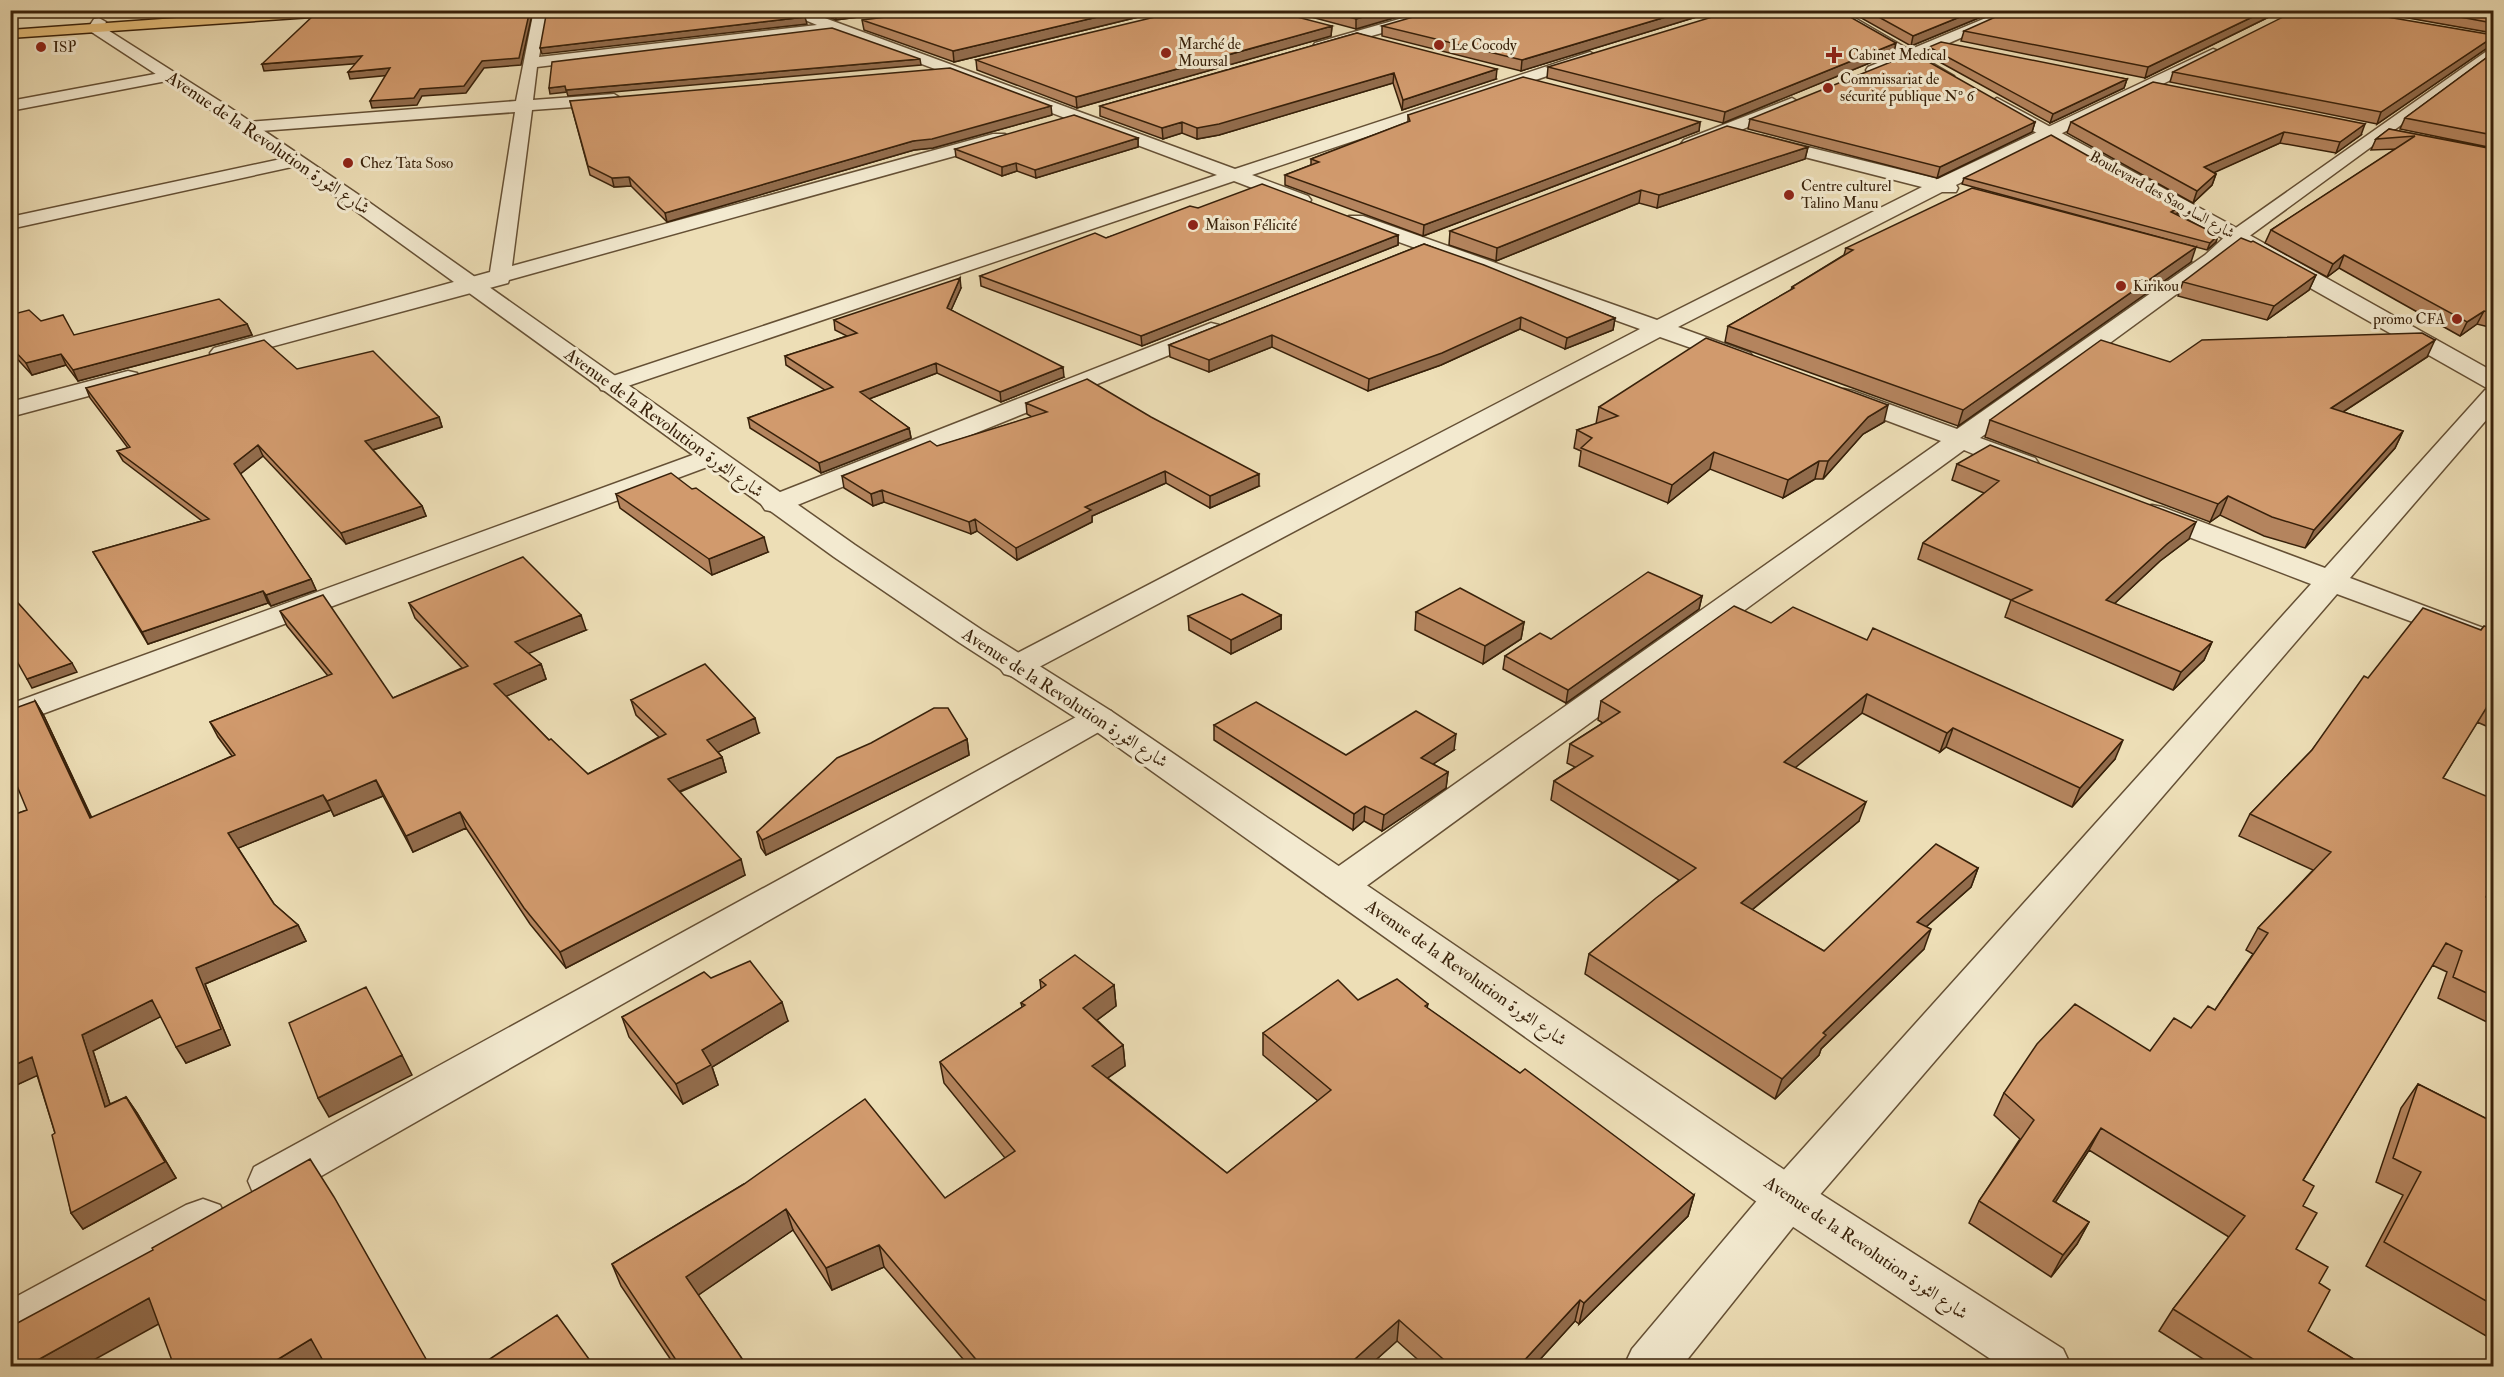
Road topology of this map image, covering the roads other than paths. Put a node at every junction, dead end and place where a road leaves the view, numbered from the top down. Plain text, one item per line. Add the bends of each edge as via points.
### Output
1 (272, 10) edge
2 (355, 10) edge
3 (541, 10) edge
4 (788, 10) edge
5 (1448, 10) edge
6 (1830, 10) edge
7 (2018, 10) edge
8 (870, 23) edge
9 (97, 25) junction
10 (835, 27) junction
11 (10, 28) edge
12 (1322, 28) edge
13 (10, 34) edge
14 (1354, 36) junction
15 (1938, 43) junction
16 (2490, 43) edge
17 (1387, 45) edge
18 (2230, 45) edge
19 (1974, 50) edge
20 (1609, 51) edge
21 (1299, 52) edge
22 (1909, 56) junction
23 (530, 63) junction
24 (975, 64) edge
25 (953, 69) junction
26 (1486, 70) edge
27 (917, 72) edge
28 (171, 76) junction
29 (1858, 76) edge
30 (1519, 79) junction
31 (2127, 80) edge
32 (1960, 83) edge
33 (2150, 85) junction
34 (1553, 88) edge
35 (2173, 90) edge
36 (1980, 94) edge
37 (632, 97) edge
38 (1807, 97) edge
39 (10, 106) edge
40 (524, 107) junction
41 (1109, 107) edge
42 (1064, 119) junction
43 (1689, 122) edge
44 (248, 127) junction
45 (2356, 127) edge
46 (1723, 131) junction
47 (1018, 132) edge
48 (2051, 132) junction
49 (2379, 132) junction
50 (2402, 137) edge
51 (1667, 152) edge
52 (296, 161) junction
53 (1233, 175) junction
54 (1950, 189) junction
55 (10, 223) edge
56 (1456, 232) edge
57 (2237, 236) junction
58 (1423, 245) junction
59 (1390, 258) edge
60 (487, 281) junction
61 (1225, 324) edge
62 (1659, 328) junction
63 (203, 358) edge
64 (1760, 365) edge
65 (146, 373) edge
66 (2493, 382) edge
67 (610, 385) junction
68 (1828, 390) edge
69 (2493, 395) edge
70 (10, 410) edge
71 (1962, 440) junction
72 (709, 457) junction
73 (2051, 474) edge
74 (776, 504) junction
75 (2129, 504) edge
76 (2329, 582) junction
77 (2493, 643) edge
78 (1016, 667) junction
79 (10, 716) edge
80 (1099, 718) junction
81 (1340, 885) junction
82 (1788, 1198) junction
83 (10, 1327) edge
84 (1650, 1366) edge
85 (2045, 1366) edge

1 - 9 main road
2 - 9 main road
3 - 23 street
4 - 10 street
5 - 14 street
6 - 22 street
7 - 15 street
8 - 10 street
9 - 11 main road
9 - 13 main road
9 - 28 street, Avenue de la Revolution شارع الثورة
10 - 23 street
10 - 25 street
12 - 14 street
14 - 17 street
14 - 21 street
15 - 19 street
15 - 22 street
16 - 49 street
18 - 33 street
20 - 30 street
22 - 29 street
22 - 32 street
23 - 40 street
24 - 25 street
25 - 27 street
25 - 42 street
26 - 30 street
28 - 39 street
28 - 44 street, Avenue de la Revolution شارع الثورة
30 - 34 street
30 - 53 street
31 - 33 street
33 - 35 street
33 - 48 street
36 - 48 street, Boulevard des Sao شارع الساو
37 - 40 street
38 - 46 street
40 - 44 street
40 - 60 street
41 - 42 street
42 - 53 street
43 - 46 street
44 - 52 street, Avenue de la Revolution شارع الثورة
45 - 49 street
46 - 51 street
46 - 54 street
47 - 60 street
48 - 54 street
48 - 57 street, Boulevard des Sao شارع الساو
49 - 50 street
49 - 57 street
52 - 55 street
52 - 60 street, Avenue de la Revolution شارع الثورة
53 - 58 street
53 - 67 street
54 - 62 street
56 - 58 street
57 - 66 street, Boulevard des Sao شارع الساو
57 - 71 street via 2201,256
58 - 59 street
58 - 62 street
60 - 63 street
60 - 67 street, Avenue de la Revolution شارع الثورة
61 - 74 street
62 - 64 street
62 - 78 street
65 - 70 street
67 - 72 street, Avenue de la Revolution شارع الثورة
68 - 71 street
69 - 76 street
71 - 73 street
71 - 81 street
72 - 74 street, Avenue de la Revolution شارع الثورة
72 - 79 street
74 - 78 street, Avenue de la Revolution شارع الثورة
75 - 76 street
76 - 77 street
76 - 82 street
78 - 80 street, Avenue de la Revolution شارع الثورة
80 - 81 street, Avenue de la Revolution شارع الثورة
80 - 83 street
81 - 82 street, Avenue de la Revolution شارع الثورة
82 - 84 street
82 - 85 street, Avenue de la Revolution شارع الثورة

